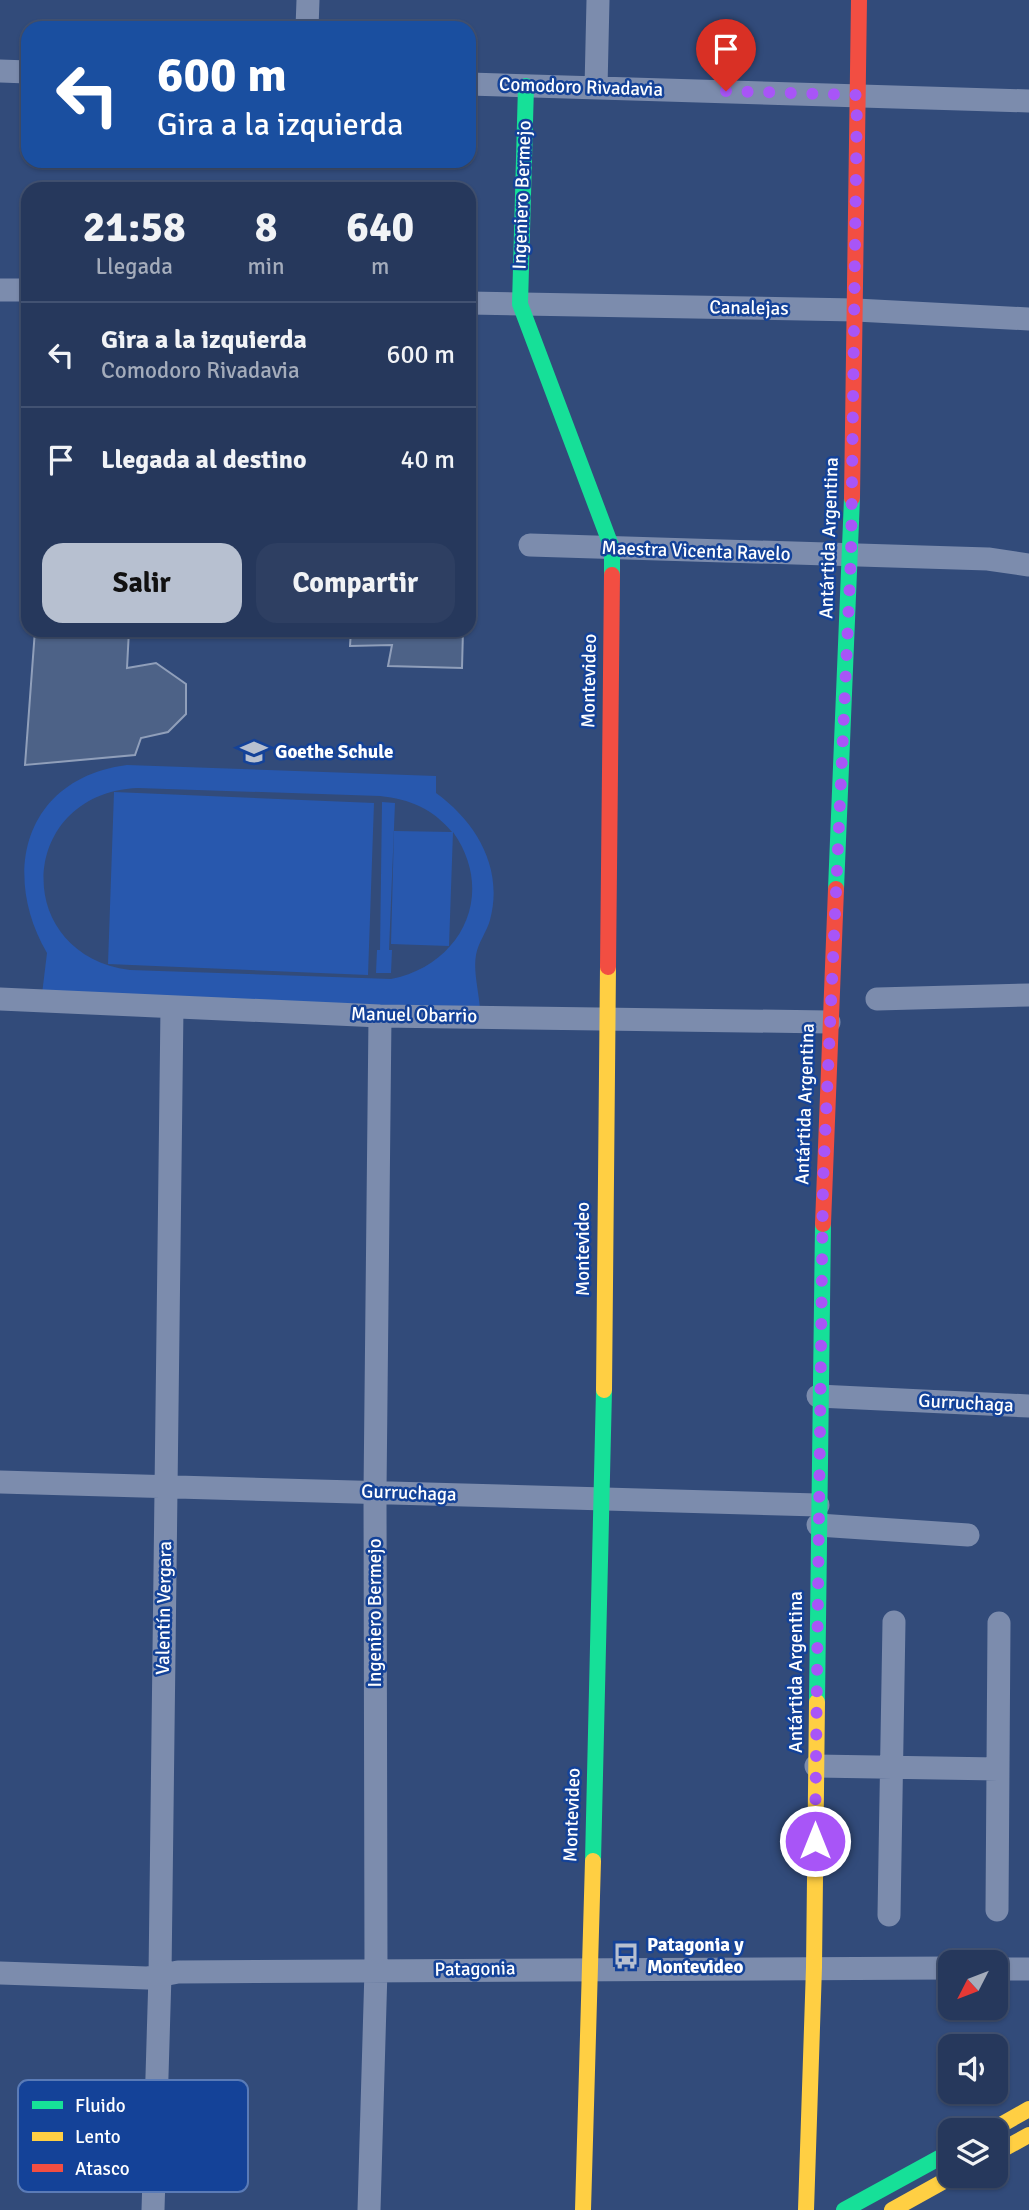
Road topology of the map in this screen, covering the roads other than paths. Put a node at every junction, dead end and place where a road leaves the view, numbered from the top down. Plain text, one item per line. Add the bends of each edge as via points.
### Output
1 (308, 0) edge
2 (598, 0) edge
3 (859, 0) edge
4 (307, 21) edge
5 (0, 71) edge
6 (21, 72) edge
7 (476, 84) edge
8 (526, 86) junction
9 (596, 88) junction
10 (857, 95) junction
11 (1029, 101) edge
12 (0, 290) edge
13 (21, 290) edge
14 (476, 303) edge
15 (520, 304) junction
16 (856, 310) junction
17 (1029, 319) edge
18 (530, 545) dead end
19 (612, 548) junction
20 (851, 556) junction
21 (1029, 565) edge
22 (1029, 995) edge
23 (0, 999) edge
24 (877, 999) dead end
25 (172, 1007) junction
26 (380, 1016) junction
27 (606, 1017) junction
28 (829, 1022) junction
29 (818, 1396) junction
30 (1029, 1406) edge
31 (0, 1482) edge
32 (166, 1486) junction
33 (375, 1492) junction
34 (603, 1499) junction
35 (818, 1515) junction
36 (968, 1535) dead end
37 (894, 1622) dead end
38 (999, 1623) dead end
39 (816, 1766) junction
40 (892, 1768) junction
41 (998, 1769) junction
42 (997, 1910) dead end
43 (890, 1915) dead end
44 (814, 1967) junction
45 (938, 1968) edge
46 (588, 1969) junction
47 (1008, 1969) edge
48 (1029, 1969) edge
49 (376, 1970) junction
50 (0, 1973) edge
51 (160, 1975) junction
52 (157, 2080) edge
53 (1029, 2109) edge
54 (1008, 2121) edge
55 (1029, 2135) edge
56 (1008, 2146) edge
57 (938, 2159) edge
58 (938, 2184) edge
59 (154, 2192) edge
60 (153, 2210) edge
61 (369, 2210) edge
62 (583, 2210) edge
63 (806, 2210) edge
64 (844, 2210) edge
65 (892, 2210) edge

1 - 4 street
2 - 9 street
3 - 10 street, Antártida Argentina
5 - 6 street
7 - 8 street, Comodoro Rivadavia
8 - 9 street, Comodoro Rivadavia
8 - 15 street, Ingeniero Bermejo
9 - 10 street, Comodoro Rivadavia
10 - 11 street, Comodoro Rivadavia
10 - 16 street, Antártida Argentina
12 - 13 street
14 - 15 street, Canalejas
15 - 16 street, Canalejas
15 - 19 street, Montevideo
16 - 17 street, Canalejas
16 - 20 street, Antártida Argentina
18 - 19 street, Maestra Vicenta Ravelo
19 - 20 street, Maestra Vicenta Ravelo
19 - 27 street, Montevideo
20 - 21 street, Maestra Vicenta Ravelo via 988,559
20 - 28 street, Antártida Argentina
22 - 24 street
23 - 25 street, Manuel Obarrio
25 - 26 street, Manuel Obarrio
25 - 32 street, Valentín Vergara
26 - 27 street, Manuel Obarrio
26 - 33 street, Ingeniero Bermejo
27 - 28 street, Manuel Obarrio
27 - 34 street, Montevideo
28 - 29 street, Antártida Argentina
29 - 30 street, Gurruchaga
29 - 35 street, Antártida Argentina
31 - 32 street, Gurruchaga
32 - 33 street, Gurruchaga
32 - 51 street, Valentín Vergara
33 - 34 street, Gurruchaga
33 - 49 street, Ingeniero Bermejo
34 - 35 street, Gurruchaga
34 - 46 street, Montevideo
35 - 36 street, Gurruchaga
35 - 39 street, Antártida Argentina
37 - 40 street
38 - 41 street
39 - 40 street
39 - 44 street, Antártida Argentina
40 - 41 street
40 - 43 street
41 - 42 street
44 - 45 street, Patagonia
44 - 46 street, Patagonia
44 - 63 street, Antártida Argentina
46 - 49 street, Patagonia
46 - 62 street, Montevideo
47 - 48 street
49 - 51 street, Patagonia
49 - 61 street, Ingeniero Bermejo
50 - 51 street, Patagonia
51 - 52 street, Valentín Vergara
53 - 54 street
55 - 56 street
57 - 64 street
58 - 65 street
59 - 60 street, Valentín Vergara

